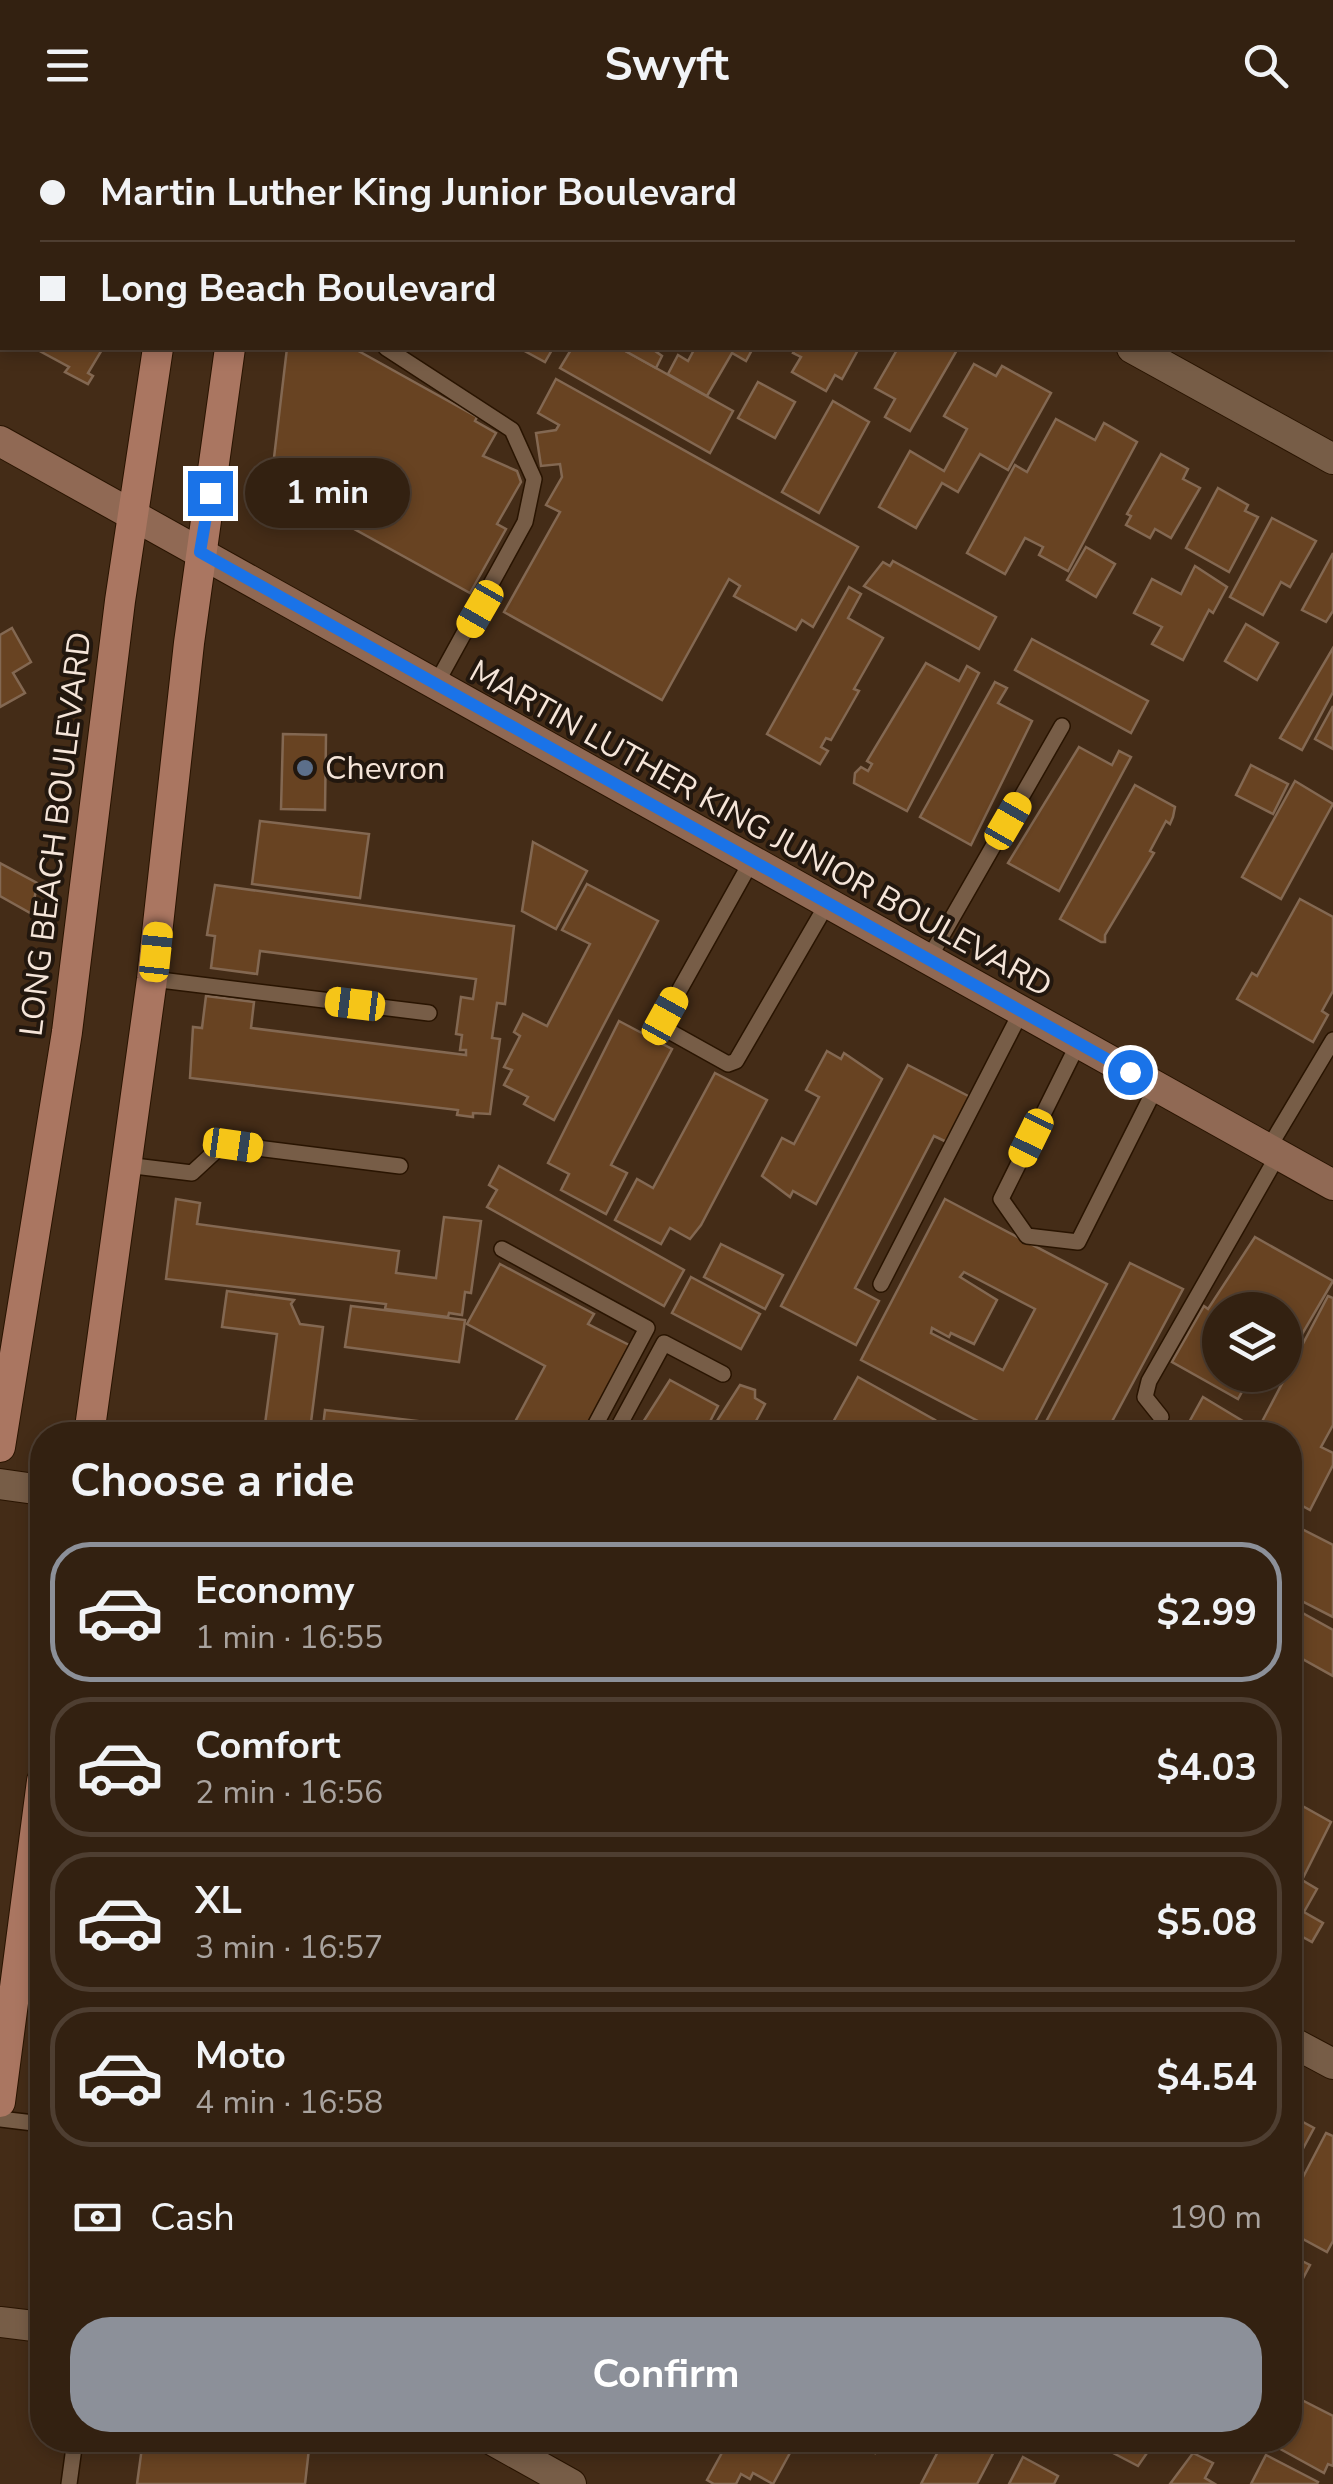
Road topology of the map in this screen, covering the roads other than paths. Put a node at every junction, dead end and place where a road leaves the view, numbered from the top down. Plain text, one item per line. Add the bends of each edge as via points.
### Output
1 (158, 350) edge
2 (230, 350) edge
3 (389, 350) edge
4 (1136, 350) edge
5 (0, 441) edge
6 (1333, 459) edge
7 (132, 513) junction
8 (200, 552) junction
9 (435, 686) junction
10 (1062, 726) dead end
11 (750, 862) junction
12 (828, 904) junction
13 (928, 960) junction
14 (152, 979) junction
15 (1021, 1012) junction
16 (429, 1013) dead end
17 (1333, 1040) edge
18 (1078, 1044) junction
19 (1156, 1087) junction
20 (1273, 1152) junction
21 (126, 1165) junction
22 (400, 1166) dead end
23 (1333, 1184) edge
24 (502, 1249) dead end
25 (882, 1284) dead end
26 (723, 1374) dead end
27 (1161, 1417) dead end
28 (91, 1422) edge
29 (597, 1422) edge
30 (621, 1422) edge
31 (0, 1448) edge
32 (0, 1484) edge
33 (30, 1488) edge
34 (30, 1873) edge
35 (1302, 2047) edge
36 (1333, 2063) edge
37 (0, 2102) edge
38 (0, 2119) edge
39 (30, 2123) edge
40 (0, 2322) edge
41 (30, 2326) edge
42 (74, 2452) edge
43 (514, 2452) edge
44 (70, 2484) edge
45 (571, 2484) edge

1 - 7 main road, LONG BEACH BOULEVARD
2 - 8 main road
3 - 9 lane via 512,430 534,479 524,522
4 - 6 street
5 - 7 main road, MARTIN LUTHER KING JUNIOR BOULEVARD
7 - 8 main road, MARTIN LUTHER KING JUNIOR BOULEVARD
7 - 31 main road, LONG BEACH BOULEVARD via 66,1032
8 - 9 main road, MARTIN LUTHER KING JUNIOR BOULEVARD
8 - 14 main road
9 - 11 main road, MARTIN LUTHER KING JUNIOR BOULEVARD
10 - 13 lane
11 - 12 main road, MARTIN LUTHER KING JUNIOR BOULEVARD
11 - 12 lane via 665,1016 667,1030 728,1064 736,1061
12 - 13 main road, MARTIN LUTHER KING JUNIOR BOULEVARD
13 - 15 main road, MARTIN LUTHER KING JUNIOR BOULEVARD
14 - 16 lane
14 - 21 main road
15 - 18 main road, MARTIN LUTHER KING JUNIOR BOULEVARD
15 - 25 lane
17 - 20 lane
18 - 19 main road, MARTIN LUTHER KING JUNIOR BOULEVARD
18 - 19 lane via 1001,1199 1027,1236 1078,1242
19 - 20 main road, MARTIN LUTHER KING JUNIOR BOULEVARD
20 - 23 main road, MARTIN LUTHER KING JUNIOR BOULEVARD
20 - 27 lane via 1148,1380 1146,1397
21 - 22 lane via 192,1172 219,1148 233,1145
21 - 28 main road
24 - 29 lane via 647,1328
26 - 30 lane via 664,1343
32 - 33 street
34 - 37 main road
35 - 36 street
38 - 39 lane
40 - 41 street
42 - 44 lane
43 - 45 street

